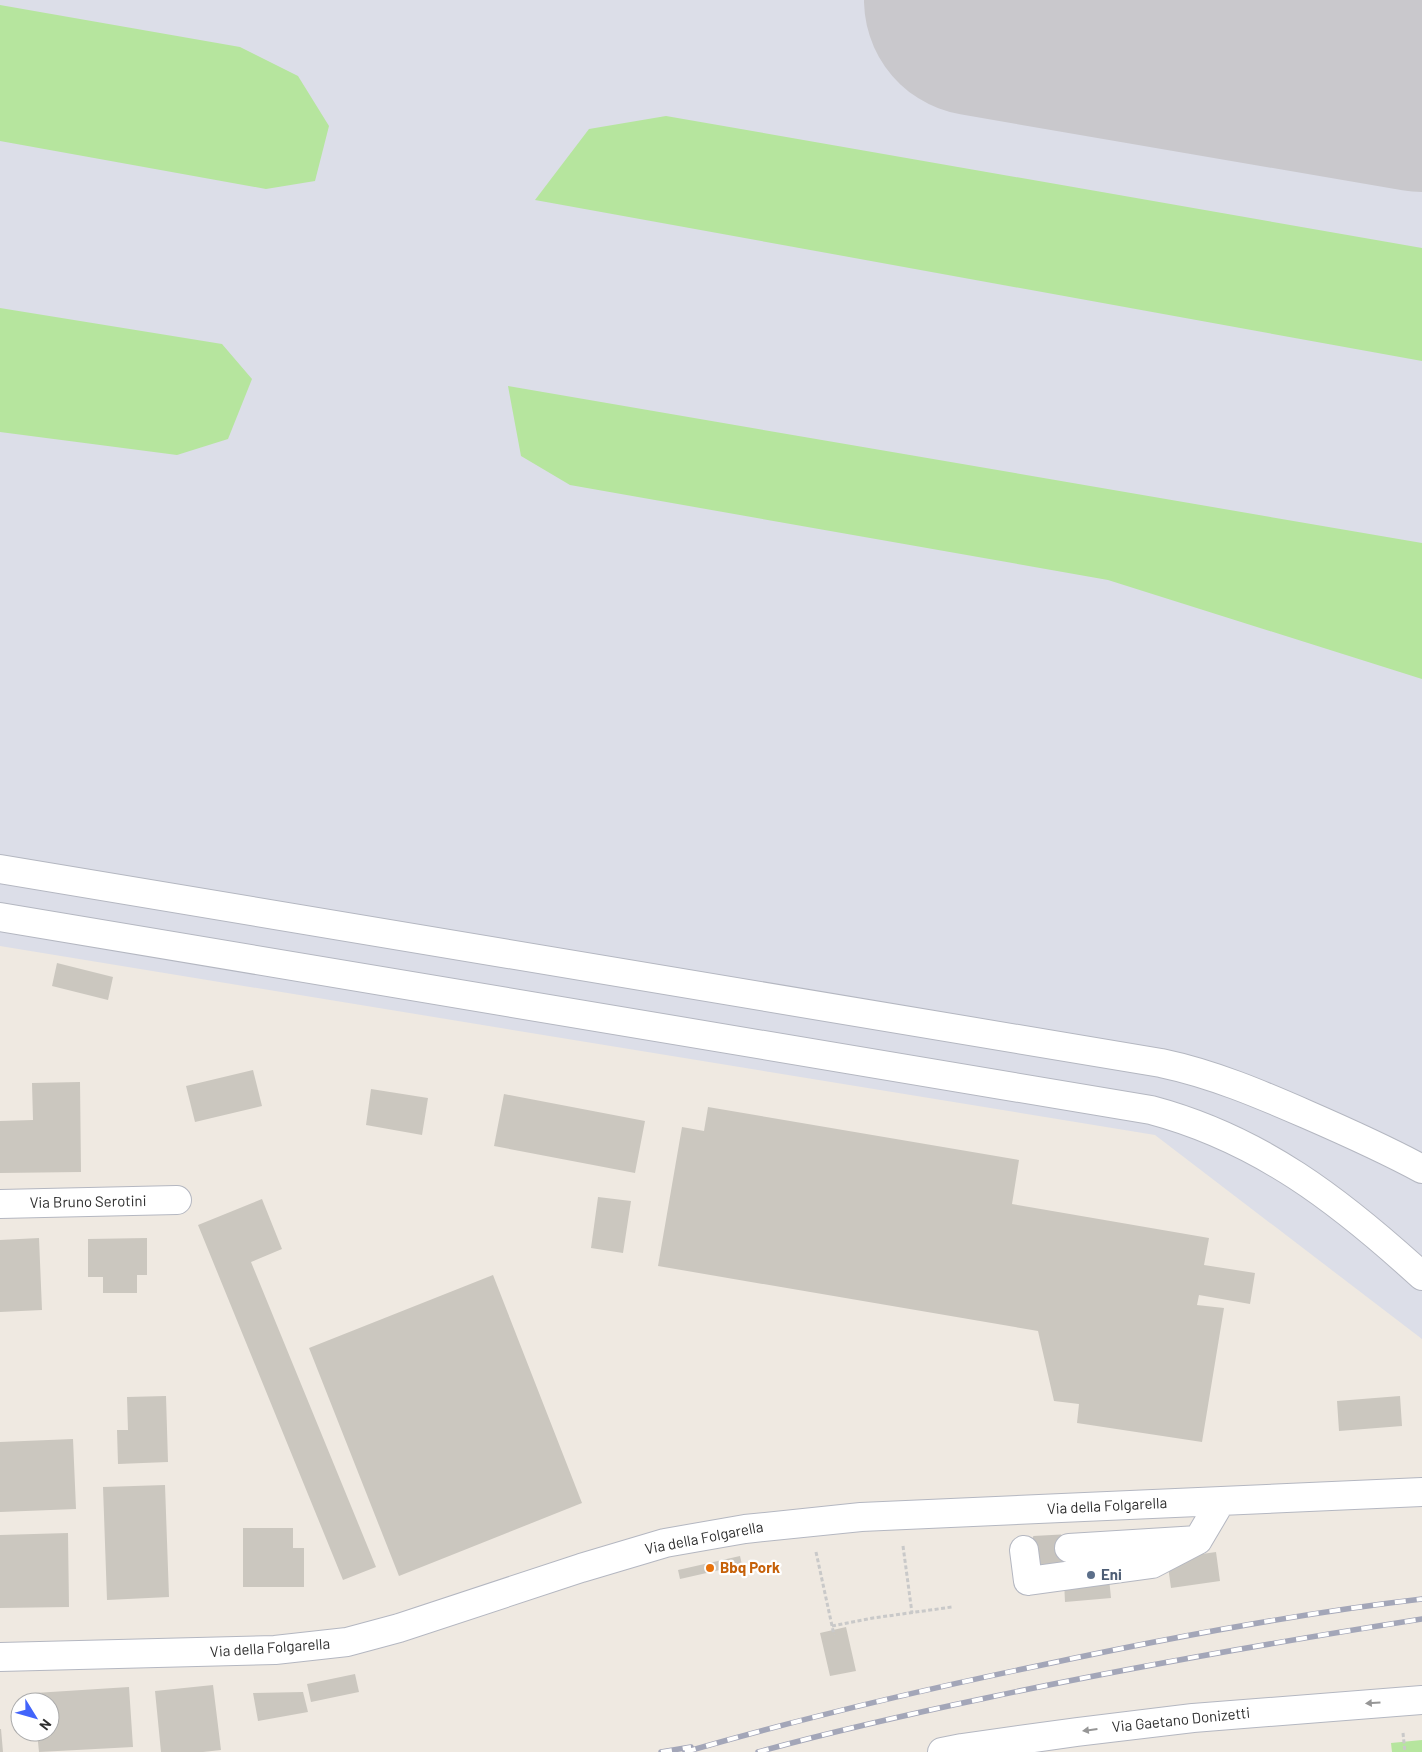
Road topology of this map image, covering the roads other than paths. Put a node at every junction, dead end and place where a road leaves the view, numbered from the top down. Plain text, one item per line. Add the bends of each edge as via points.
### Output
1 (0, 869) edge
2 (0, 917) edge
3 (1422, 1169) edge
4 (177, 1200) dead end
5 (0, 1204) edge
6 (1422, 1276) edge
7 (1422, 1492) edge
8 (1221, 1501) junction
9 (1007, 1511) junction
10 (1198, 1540) junction
11 (1069, 1548) tunnel mouth
12 (0, 1658) edge
13 (1422, 1700) edge
14 (942, 1752) edge

1 - 3 street via 1161,1063 1205,1074 1262,1095 1370,1142
2 - 6 street via 1176,1116 1285,1168 1348,1211
4 - 5 street, Via Bruno Serotini
7 - 8 street, Via della Folgarella
8 - 9 street, Via della Folgarella
8 - 10 street
9 - 10 street via 1029,1550 1028,1581 1152,1564
9 - 12 street, Via della Folgarella via 853,1517 690,1538 614,1557 347,1642 275,1650
10 - 11 street
13 -> 14 street, Via Gaetano Donizetti via 1193,1718

